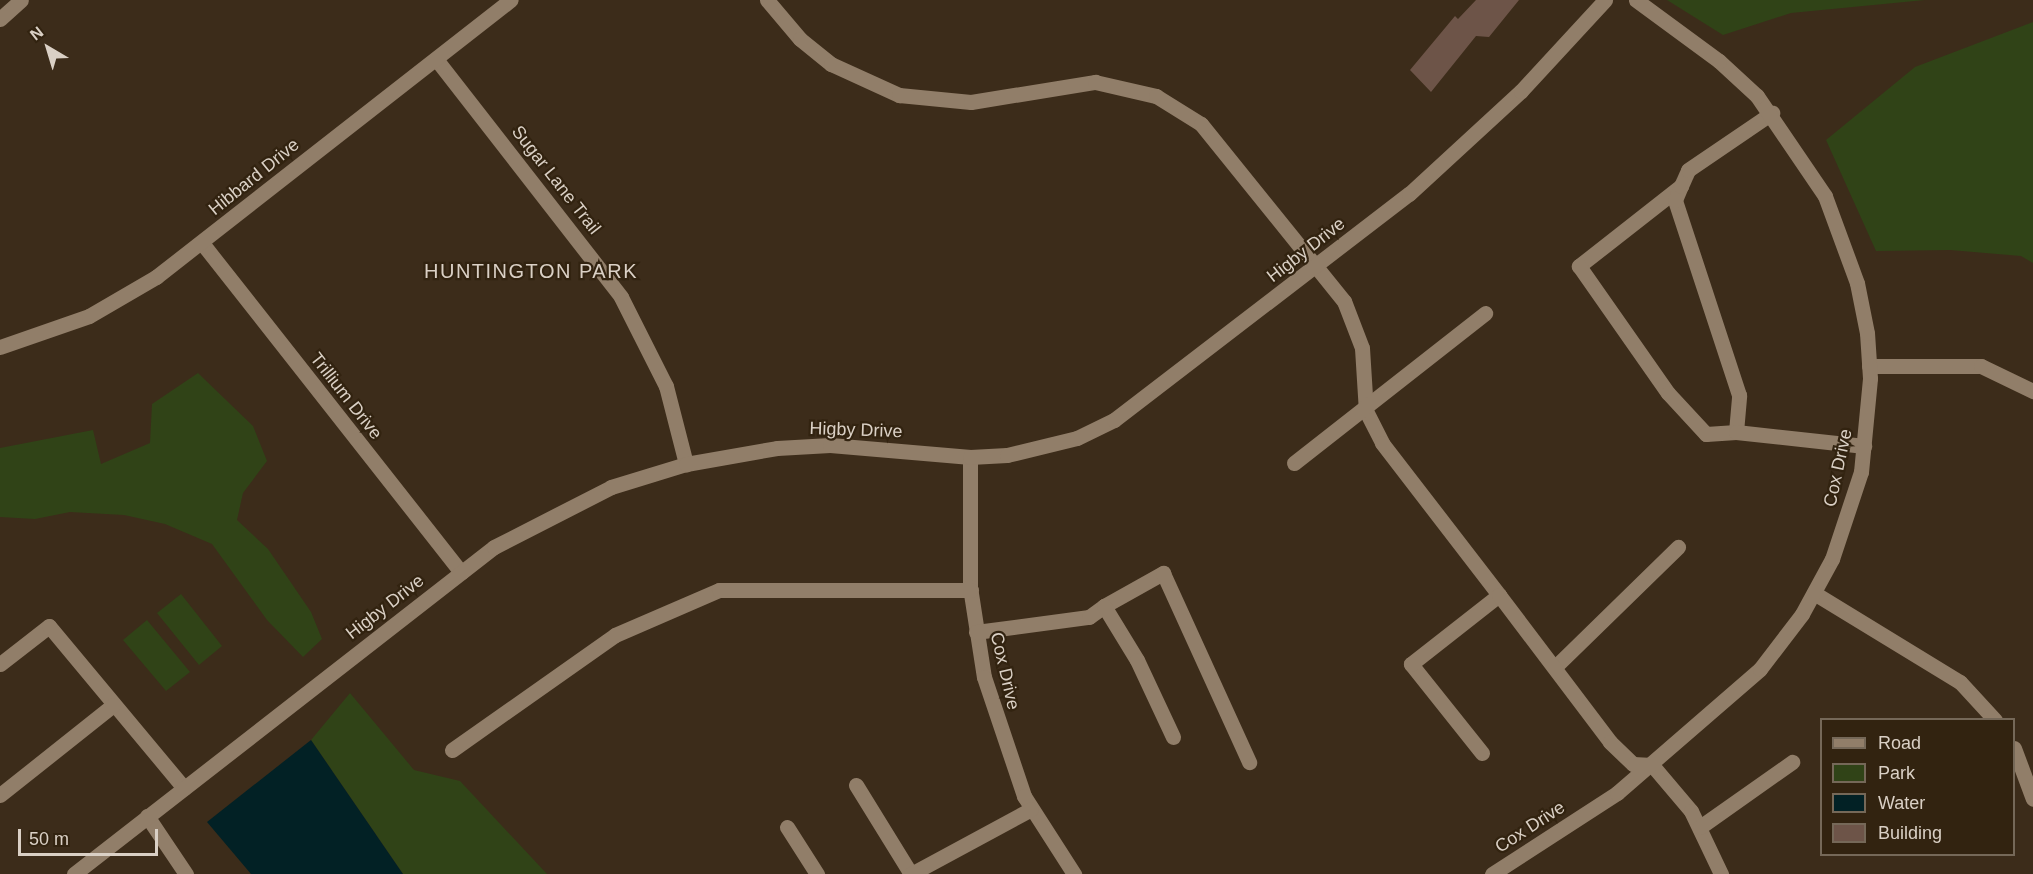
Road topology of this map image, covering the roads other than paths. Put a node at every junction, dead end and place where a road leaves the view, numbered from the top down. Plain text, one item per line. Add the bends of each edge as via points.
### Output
1 (21, 0) edge
2 (511, 0) edge
3 (767, 0) edge
4 (1605, 0) edge
5 (1636, 0) edge
6 (0, 20) edge
7 (436, 59) junction
8 (1772, 113) junction
9 (1681, 186) junction
10 (202, 243) junction
11 (1317, 267) junction
12 (1485, 313) dead end
13 (0, 347) edge
14 (1869, 366) junction
15 (2033, 391) edge
16 (1366, 408) junction
17 (1736, 432) junction
18 (1864, 446) junction
19 (970, 457) junction
20 (1294, 463) dead end
21 (686, 464) junction
22 (1678, 547) dead end
23 (461, 572) junction
24 (971, 590) junction
25 (1814, 593) junction
26 (1499, 595) junction
27 (1104, 606) junction
28 (976, 632) junction
29 (0, 664) edge
30 (1555, 667) junction
31 (112, 705) junction
32 (1993, 718) edge
33 (1173, 737) dead end
34 (453, 750) dead end
35 (1482, 753) dead end
36 (2015, 753) edge
37 (1249, 762) dead end
38 (1792, 762) dead end
39 (1652, 765) junction
40 (856, 785) dead end
41 (184, 788) junction
42 (0, 795) edge
43 (2033, 799) edge
44 (1031, 809) junction
45 (147, 816) junction
46 (787, 827) dead end
47 (1700, 827) junction
48 (74, 874) edge
49 (186, 874) edge
50 (817, 874) edge
51 (911, 874) edge
52 (1074, 874) edge
53 (1492, 874) edge
54 (1720, 874) edge

1 - 6 street
2 - 7 street, Hibbard Drive
3 - 11 street via 800,39 831,64 899,95 971,102 1095,82 1156,96 1188,114 1227,150
4 - 11 street, Higby Drive via 1478,133
5 - 8 street, Cox Drive via 1719,61
7 - 10 street, Hibbard Drive
7 - 21 street, Sugar Lane Trail via 621,297 666,386
8 - 9 street via 1688,170
8 - 14 street, Cox Drive via 1812,171 1843,236 1857,283
9 - 17 street via 1675,200 1738,395
9 - 17 street via 1579,266 1668,393 1706,434
10 - 13 street, Hibbard Drive via 106,308
10 - 23 street, Trillium Drive
11 - 16 street via 1344,301 1362,348
11 - 19 street, Higby Drive via 1114,420 1044,448
12 - 16 street
14 - 15 street via 1981,366
14 - 18 street, Cox Drive
16 - 20 street
16 - 26 street via 1382,443
17 - 18 street
18 - 25 street, Cox Drive via 1849,516
19 - 21 street, Higby Drive via 830,445
19 - 24 street, Cox Drive
21 - 23 street, Higby Drive via 561,509
22 - 30 street
23 - 41 street, Higby Drive
24 - 28 street, Cox Drive
24 - 34 street via 719,590 615,635 549,676
25 - 32 street via 1960,682
25 - 39 street, Cox Drive via 1760,669
26 - 30 street
26 - 35 street via 1411,664
27 - 28 street via 1089,617
27 - 33 street via 1137,660
27 - 37 street via 1163,573
28 - 44 street, Cox Drive via 1000,732
29 - 31 street via 49,626
30 - 39 street via 1610,742 1633,764
31 - 41 street
31 - 42 street
36 - 43 street
38 - 47 street
39 - 47 street
39 - 53 street, Cox Drive
40 - 51 street
41 - 45 street, Higby Drive
44 - 51 street
44 - 52 street, Cox Drive
45 - 48 street, Higby Drive
45 - 49 street
46 - 50 street
47 - 54 street

